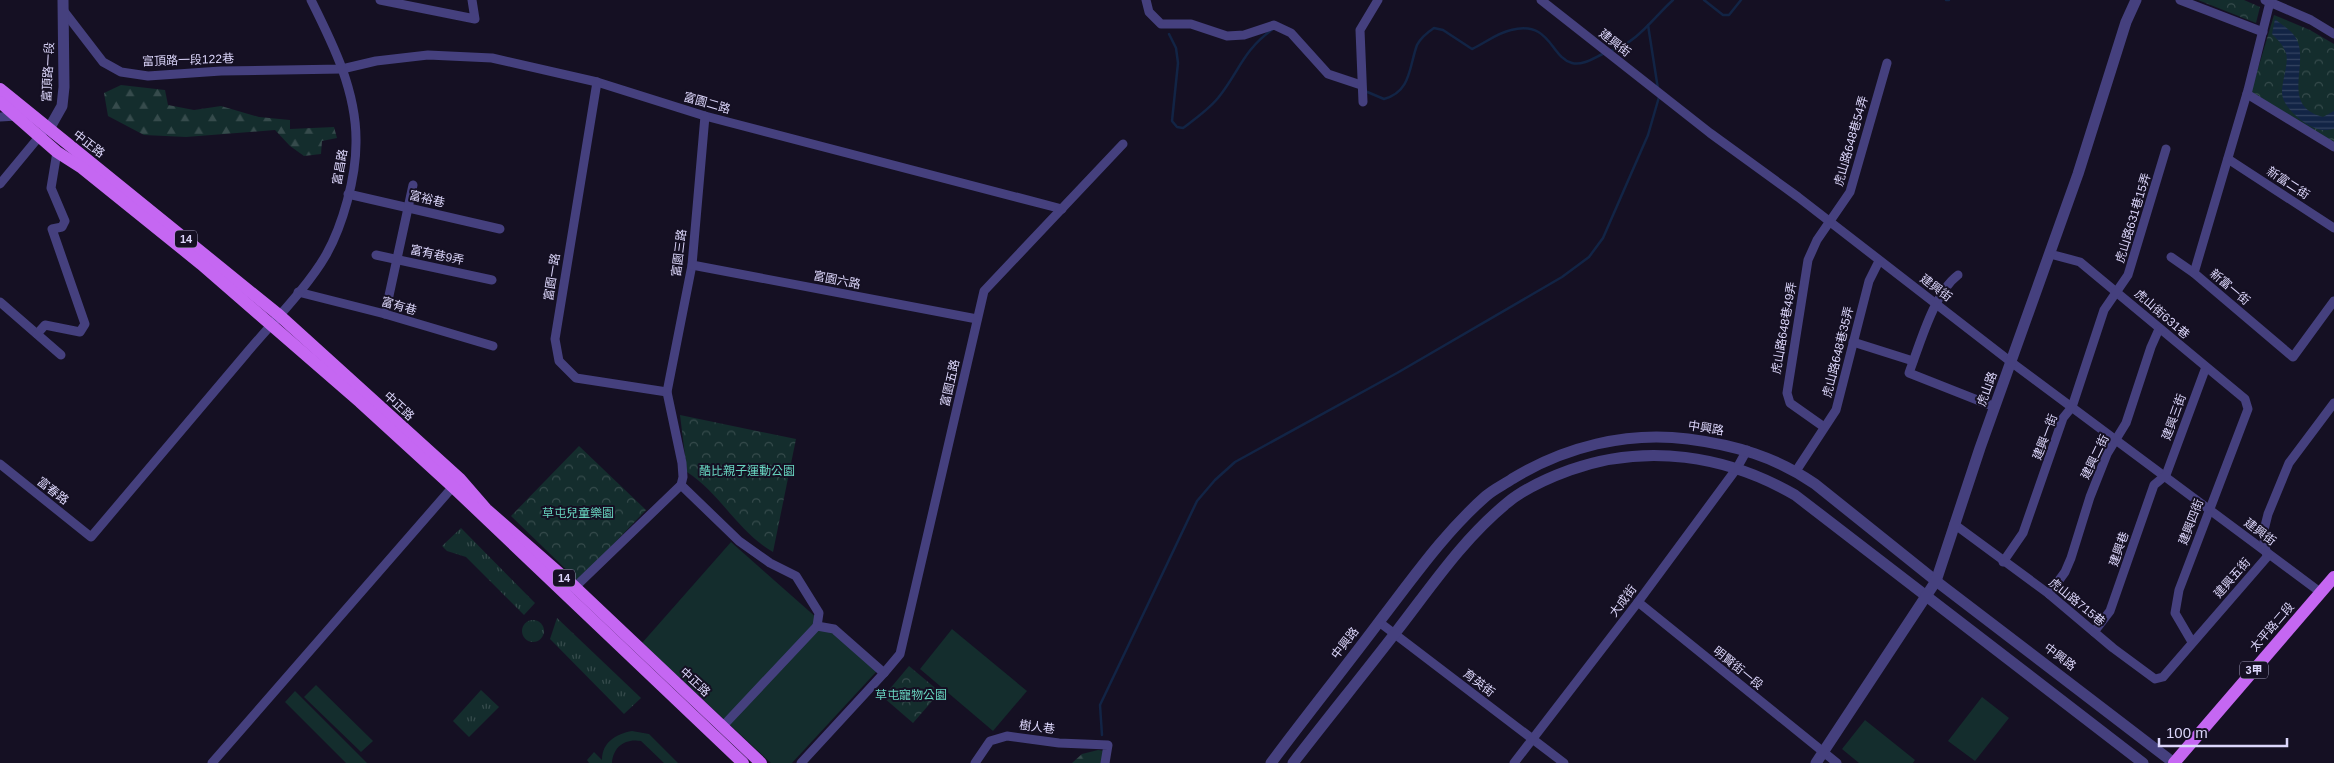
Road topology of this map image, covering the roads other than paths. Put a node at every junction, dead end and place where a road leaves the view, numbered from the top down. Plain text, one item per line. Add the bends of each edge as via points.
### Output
1 (311, 0) edge
2 (380, 0) edge
3 (472, 0) edge
4 (1146, 0) edge
5 (1378, 0) edge
6 (1541, 0) edge
7 (2136, 0) edge
8 (2180, 0) edge
9 (2268, 1) edge
10 (63, 5) edge
11 (2263, 32) junction
12 (2334, 34) edge
13 (1887, 63) dead end
14 (342, 69) junction
15 (597, 82) junction
16 (0, 90) edge
17 (2247, 94) junction
18 (0, 102) edge
19 (0, 116) edge
20 (18, 116) junction
21 (705, 116) junction
22 (44, 132) junction
23 (1123, 144) dead end
24 (2334, 147) edge
25 (2166, 149) dead end
26 (58, 152) junction
27 (2228, 159) junction
28 (0, 184) edge
29 (413, 185) dead end
30 (348, 194) junction
31 (408, 208) junction
32 (1062, 208) junction
33 (1829, 221) junction
34 (2334, 228) edge
35 (500, 229) dead end
36 (2050, 254) junction
37 (376, 255) dead end
38 (2171, 257) dead end
39 (396, 259) junction
40 (1879, 261) junction
41 (692, 265) junction
42 (2194, 273) junction
43 (1958, 275) dead end
44 (492, 280) dead end
45 (2117, 291) junction
46 (298, 292) junction
47 (0, 302) edge
48 (2334, 302) edge
49 (1936, 304) junction
50 (4, 308) edge
51 (385, 314) junction
52 (977, 319) junction
53 (275, 320) junction
54 (2160, 328) junction
55 (37, 334) junction
56 (1853, 342) junction
57 (493, 346) dead end
58 (61, 355) dead end
59 (1913, 361) junction
60 (2011, 362) junction
61 (2206, 368) junction
62 (667, 392) junction
63 (2334, 403) edge
64 (1994, 406) junction
65 (2072, 407) junction
66 (2248, 409) joint
67 (1824, 427) junction
68 (2116, 440) junction
69 (1747, 450) junction
70 (0, 464) edge
71 (1737, 468) junction
72 (1796, 471) junction
73 (2166, 475) junction
74 (457, 483) junction
75 (681, 484) junction
76 (2210, 508) junction
77 (1954, 524) junction
78 (91, 537) joint
79 (2266, 552) junction
80 (2003, 562) junction
81 (2334, 577) edge
82 (1936, 581) junction
83 (571, 592) junction
84 (2320, 592) junction
85 (1927, 594) junction
86 (2049, 594) junction
87 (1638, 602) junction
88 (1379, 622) junction
89 (816, 626) junction
90 (2094, 632) junction
91 (1395, 633) junction
92 (2192, 642) junction
93 (2181, 656) joint
94 (884, 673) junction
95 (723, 726) junction
96 (1531, 740) junction
97 (1823, 752) junction
98 (212, 763) edge
99 (743, 763) edge
100 (761, 763) edge
101 (801, 763) edge
102 (976, 763) edge
103 (1105, 763) edge
104 (1271, 763) edge
105 (1293, 763) edge
106 (1514, 763) edge
107 (1564, 763) edge
108 (1816, 763) edge
109 (1837, 763) edge
110 (2143, 763) edge
111 (2174, 763) edge

1 - 14 street, 富昌路
2 - 3 street via 475,19
4 - 5 street via 1149,12 1161,24 1191,24 1227,36 1244,35 1267,26 1281,28 1291,33 1328,74 1362,93 1360,30
6 - 33 street, 建興街
7 - 36 street, 虎山路
8 - 11 street
9 - 11 street, 新富一街
9 - 12 street
10 - 14 street, 富頂路一段122巷 via 103,62 121,72 148,76
10 - 22 street, 富頂路一段 via 62,106
11 - 17 street, 新富一街
13 - 33 street, 虎山路648巷54弄 via 1850,192
14 - 15 street, 富園二路 via 376,61 461,55 492,58
14 - 30 street, 富昌路 via 354,111 356,142
15 - 21 street, 富園二路
15 - 62 street, 富園一路 via 555,338 559,361 576,378
16 - 22 main road, 中正路 / 14
17 - 24 street
17 - 27 street, 新富一街
18 - 20 main road, 中正路 / 14
19 - 20 street
20 - 22 main road, 中正路 / 14
21 - 32 street, 富園二路
21 - 41 street, 富園三路
22 - 26 main road, 中正路 / 14
22 - 28 street, 富頂路一段
22 - 53 main road, 中正路 / 14
23 - 32 street, 富園五路
25 - 45 street, 虎山路631巷15弄 via 2128,275
26 - 53 main road, 中正路 / 14
26 - 55 street via 51,188 65,221 62,227 52,229 85,324 80,332 45,325
27 - 34 street, 新富二街
27 - 42 street, 新富一街
29 - 31 street
30 - 31 street, 富裕巷
30 - 46 street, 富昌路 via 341,222 326,255
31 - 35 street, 富裕巷
31 - 39 street
32 - 52 street, 富園五路 via 984,291
33 - 40 street, 建興街
33 - 67 street, 虎山路648巷49弄 via 1808,260 1787,393 1790,402
36 - 45 street, 虎山街631巷 via 2080,262
36 - 60 street, 虎山路
37 - 39 street, 富有巷9弄
38 - 42 street
39 - 44 street, 富有巷9弄
39 - 51 street
40 - 49 street, 建興街
40 - 56 street, 虎山路648巷35弄 via 1869,281
41 - 52 street, 富園六路
41 - 62 street, 富園三路
42 - 48 street, 新富一街 via 2293,358
43 - 49 street via 1950,281
45 - 54 street, 虎山街631巷
45 - 65 street, 建興一街 via 2104,310
46 - 51 street, 富有巷
46 - 53 street, 富昌路
47 - 50 street
49 - 59 street
49 - 60 street, 建興街
50 - 55 street
51 - 57 street, 富有巷
52 - 94 street, 富園五路 via 900,654
53 - 74 main road, 中正路 / 14
53 - 78 street, 富昌路
54 - 61 street, 虎山街631巷
54 - 68 street, 建興二街 via 2126,423
55 - 58 street
56 - 59 street
56 - 67 street, 虎山路648巷35弄 via 1836,410
59 - 64 street via 1908,373
60 - 64 street, 虎山路
60 - 65 street, 建興街
61 - 66 street, 虎山街631巷 via 2245,399
61 - 73 street, 建興三街
62 - 75 street via 682,463
63 - 79 street, 建興五街 via 2289,463 2268,514 2263,534
64 - 77 street, 虎山路
65 - 68 street, 建興街
65 - 80 street, 建興一街 via 2063,418 2023,533
66 - 76 street, 建興四街
67 - 72 street, 虎山路648巷35弄
68 - 73 street, 建興街
68 - 86 street, 建興二街 via 2090,498 2071,558
69 - 71 street, 大成街
69 - 72 street, 中興路
69 - 88 street, 中興路 via 1681,438 1622,438 1536,464 1488,494 1463,518
70 - 78 street, 富春路
71 - 85 street via 1767,479 1795,495
71 - 87 street, 大成街
71 - 91 street via 1685,457 1644,454 1599,460 1555,475 1508,502 1483,524 1461,547
72 - 82 street, 中興路
73 - 76 street, 建興街
73 - 90 street, 建興巷 via 2154,485 2110,611
74 - 83 main road, 中正路 / 14
74 - 98 street
75 - 83 street
75 - 89 street via 739,542 796,576 819,613
76 - 79 street, 建興街
76 - 92 street, 建興四街 via 2179,590 2175,613
77 - 80 street, 虎山路715巷
77 - 82 street, 虎山路
79 - 84 street, 建興街
79 - 92 street, 建興五街 via 2267,557
80 - 86 street, 虎山路715巷
81 - 84 main road, 太平路二段 / 3甲
82 - 85 street, 虎山路
82 - 111 street, 中興路
83 - 95 main road, 中正路 / 14
83 - 99 main road, 中正路 / 14
84 - 111 main road, 太平路二段 / 3甲
85 - 97 street, 虎山路
85 - 110 street
86 - 90 street, 虎山路715巷
87 - 96 street, 大成街
87 - 97 street, 明賢街一段
88 - 91 street, 育英街
88 - 104 street, 中興路
89 - 94 street via 834,629
89 - 95 street
90 - 93 street, 虎山路715巷 via 2155,679 2163,677
91 - 96 street, 育英街
91 - 105 street
92 - 93 street, 建興五街
94 - 101 street, 富園五路
95 - 100 main road, 中正路 / 14
96 - 106 street, 大成街
96 - 107 street, 育英街
97 - 108 street, 虎山路
97 - 109 street, 明賢街一段
102 - 103 street, 樹人巷 via 990,741 1007,736 1108,745

